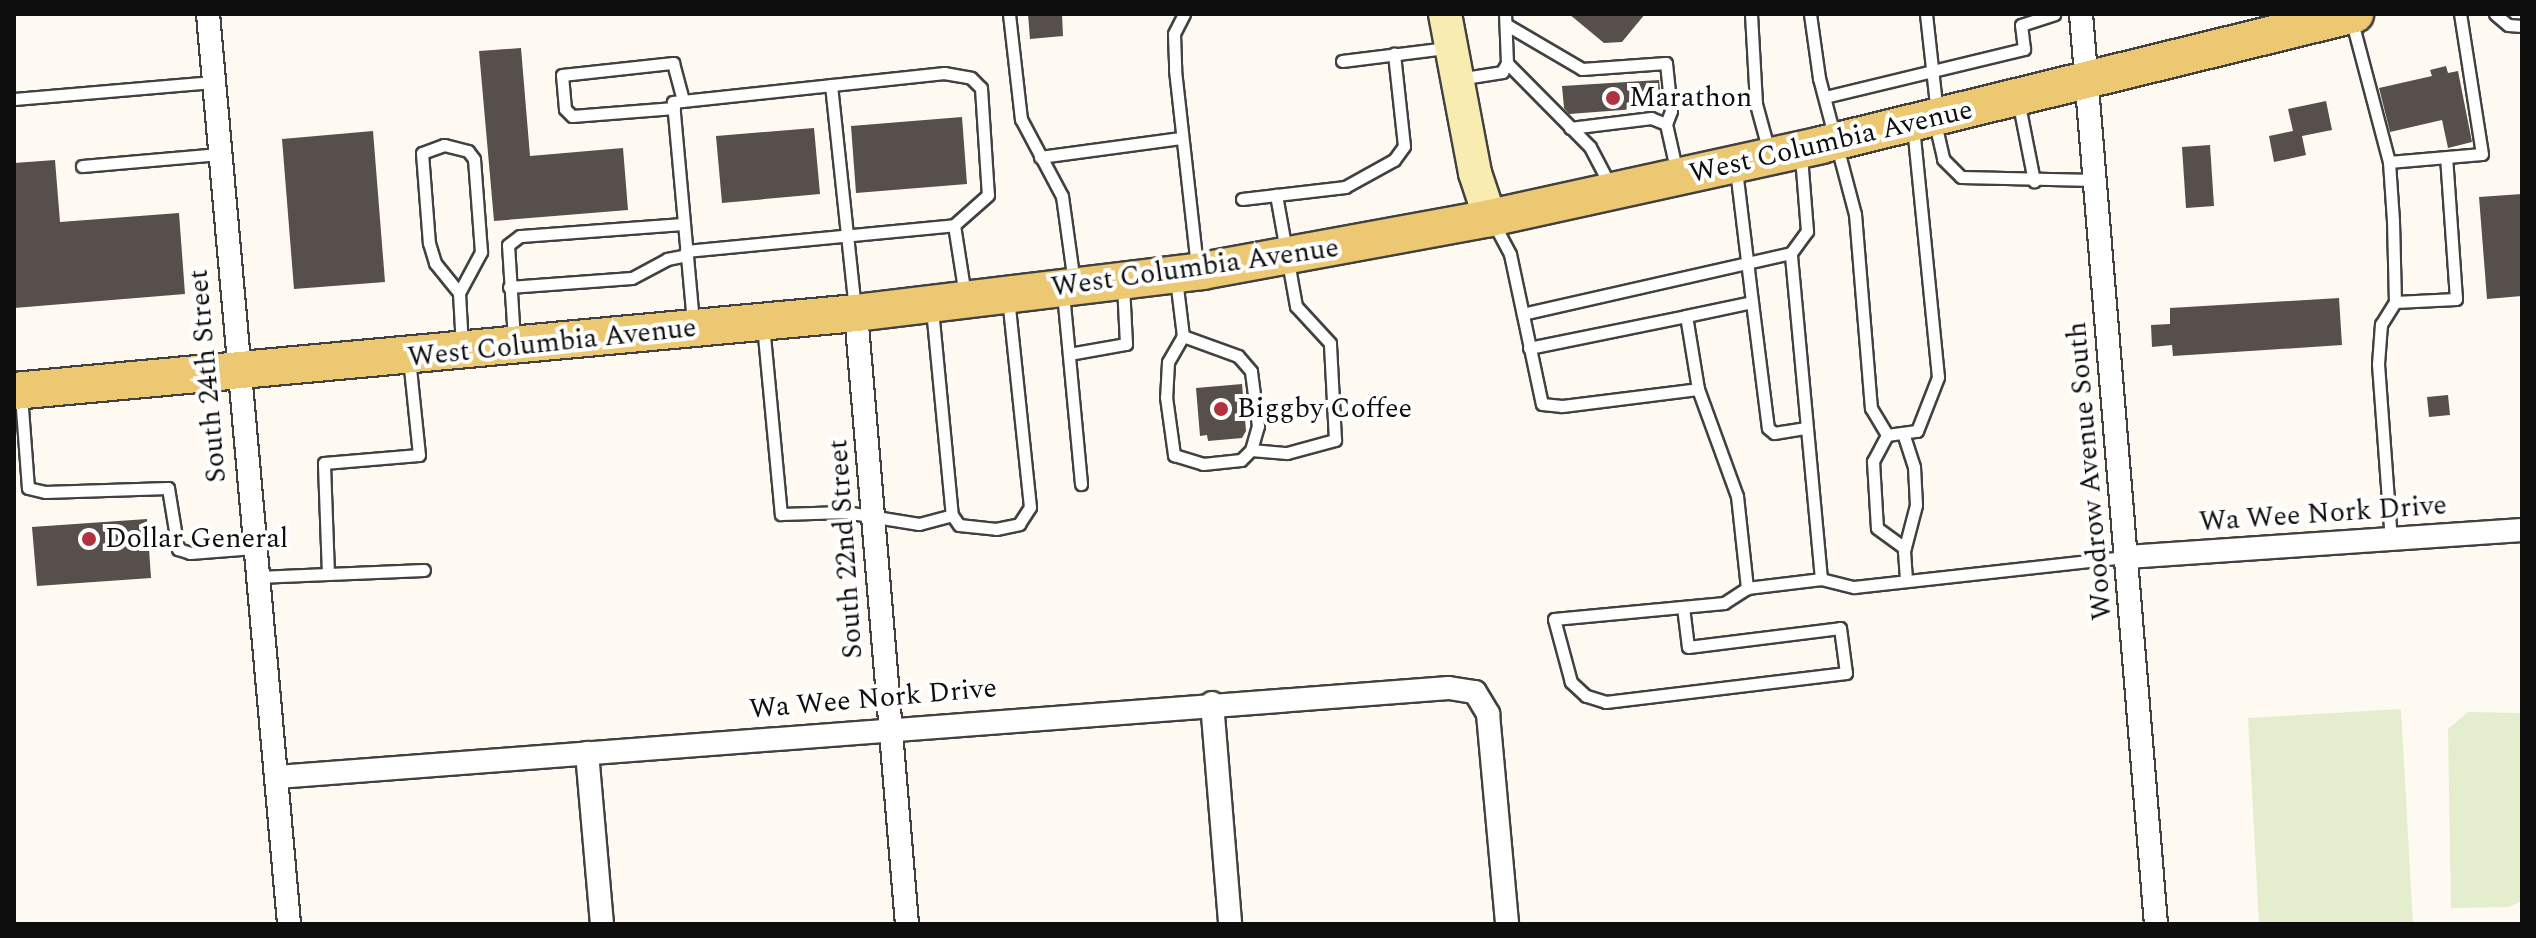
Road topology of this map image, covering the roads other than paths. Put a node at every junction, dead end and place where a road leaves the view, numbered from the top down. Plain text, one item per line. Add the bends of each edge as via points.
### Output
1 (208, 14) edge
2 (1009, 14) edge
3 (1184, 14) edge
4 (1445, 14) edge
5 (1751, 14) edge
6 (1810, 14) edge
7 (1926, 14) edge
8 (2054, 14) edge
9 (2081, 14) edge
10 (2460, 14) edge
11 (2495, 14) edge
12 (2353, 15) edge
13 (1506, 19) edge
14 (2020, 19) edge
15 (2305, 20) edge
16 (2522, 26) edge
17 (1451, 47) junction
18 (1394, 54) junction
19 (1342, 61) dead end
20 (1507, 63) junction
21 (1933, 72) junction
22 (1457, 79) junction
23 (213, 82) junction
24 (2086, 84) junction
25 (831, 85) junction
26 (1825, 97) junction
27 (14, 99) edge
28 (2018, 99) junction
29 (679, 105) junction
30 (1928, 120) junction
31 (1666, 124) junction
32 (1570, 128) junction
33 (1181, 138) junction
34 (1839, 141) junction
35 (1786, 153) junction
36 (219, 154) junction
37 (1040, 157) junction
38 (2446, 157) junction
39 (2389, 162) junction
40 (1736, 164) junction
41 (82, 166) dead end
42 (1678, 177) junction
43 (2094, 180) junction
44 (2034, 181) junction
45 (1614, 191) junction
46 (1276, 195) junction
47 (1242, 199) dead end
48 (1490, 218) junction
49 (684, 224) junction
50 (954, 225) junction
51 (844, 235) junction
52 (687, 253) junction
53 (1791, 253) junction
54 (1285, 257) junction
55 (1745, 263) junction
56 (1186, 273) junction
57 (1123, 281) junction
58 (509, 287) junction
59 (1069, 288) junction
60 (459, 293) junction
61 (1008, 295) junction
62 (949, 302) junction
63 (1752, 302) junction
64 (2395, 302) junction
65 (856, 313) junction
66 (1523, 314) junction
67 (1686, 316) junction
68 (762, 322) junction
69 (693, 329) junction
70 (1183, 336) junction
71 (514, 346) junction
72 (1529, 348) junction
73 (462, 351) junction
74 (1069, 354) junction
75 (409, 356) junction
76 (236, 373) junction
77 (1698, 389) junction
78 (17, 391) edge
79 (1805, 428) junction
80 (1903, 433) junction
81 (1887, 435) junction
82 (1251, 450) junction
83 (1081, 484) dead end
84 (952, 515) junction
85 (876, 520) junction
86 (2522, 530) edge
87 (2391, 539) junction
88 (254, 548) junction
89 (1905, 548) junction
90 (2127, 557) junction
91 (424, 570) dead end
92 (328, 574) junction
93 (257, 577) junction
94 (1821, 579) junction
95 (1906, 581) junction
96 (1747, 588) junction
97 (1683, 607) junction
98 (1212, 703) junction
99 (888, 728) junction
100 (587, 753) junction
101 (277, 777) junction
102 (289, 924) edge
103 (602, 924) edge
104 (907, 924) edge
105 (1230, 924) edge
106 (1507, 924) edge
107 (2156, 924) edge

1 - 23 street, South 24th Street
2 - 37 lane via 1021,119
3 - 33 lane via 1174,34
4 - 17 main road
5 - 35 lane via 1756,104
6 - 26 lane
7 - 21 lane
8 - 14 lane
9 - 24 street, Woodrow Avenue South
10 - 38 lane via 2482,154
11 - 16 lane via 2508,25
12 - 15 main road, West Columbia Avenue
12 - 39 lane
13 - 20 lane
13 - 31 lane via 1582,69 1666,63 1671,111
14 - 21 lane via 2024,49
15 - 24 main road, West Columbia Avenue
17 - 18 lane
17 - 22 main road
18 - 19 lane
18 - 46 lane via 1404,146 1394,160 1345,187
20 - 22 lane via 1502,72
20 - 32 lane
21 - 26 lane
21 - 30 lane
22 - 48 main road via 1475,173
23 - 27 lane
23 - 36 street, South 24th Street
24 - 28 main road, West Columbia Avenue
24 - 43 street, Woodrow Avenue South
25 - 29 lane
25 - 50 lane via 944,73 971,78 981,88 988,195
25 - 51 lane
26 - 34 lane
28 - 30 main road, West Columbia Avenue
28 - 44 lane
29 - 29 lane via 572,116 565,109 562,75 673,63
29 - 49 lane
30 - 34 main road, West Columbia Avenue
30 - 44 lane via 1951,172
30 - 80 lane via 1922,185 1938,377 1917,431
31 - 32 lane via 1651,118
31 - 42 lane
32 - 45 lane via 1590,147
33 - 37 lane
33 - 56 lane
34 - 35 main road, West Columbia Avenue
34 - 81 lane via 1855,214 1871,408
35 - 40 main road, West Columbia Avenue
35 - 53 lane via 1807,231
36 - 41 lane
36 - 76 street, South 24th Street
37 - 59 lane via 1062,196
38 - 39 lane
38 - 64 lane via 2456,299
39 - 64 lane
40 - 42 main road, West Columbia Avenue
40 - 55 lane
42 - 45 main road, West Columbia Avenue
43 - 44 lane
43 - 90 street, Woodrow Avenue South
45 - 48 main road, West Columbia Avenue
46 - 47 lane
46 - 54 lane
48 - 54 main road, West Columbia Avenue
48 - 66 lane via 1510,254
49 - 52 lane
49 - 58 lane via 520,236 508,245
50 - 51 lane
50 - 62 lane
51 - 52 lane
51 - 65 lane
52 - 58 lane via 632,278
52 - 69 lane
53 - 55 lane
53 - 79 lane
54 - 56 main road, West Columbia Avenue
54 - 82 lane via 1296,306 1330,343 1335,440 1287,453
55 - 63 lane
55 - 66 lane
56 - 57 main road, West Columbia Avenue
56 - 70 lane
57 - 59 main road, West Columbia Avenue
57 - 74 lane via 1126,344
58 - 71 lane
59 - 61 main road, West Columbia Avenue
59 - 74 lane
60 - 60 lane via 481,252 474,159 468,151 444,145 422,153 429,243 435,263
60 - 73 lane
61 - 62 main road, West Columbia Avenue
61 - 84 lane via 1030,507 1019,524 996,529 959,525
62 - 65 main road, West Columbia Avenue
62 - 84 lane
63 - 67 lane
63 - 79 lane via 1768,428 1774,433
64 - 87 lane via 2381,324 2378,364
65 - 68 main road, West Columbia Avenue
65 - 85 street, South 22nd Street
66 - 72 lane
67 - 72 lane
67 - 77 lane
68 - 69 main road, West Columbia Avenue
68 - 85 lane via 781,514 845,512
69 - 71 main road, West Columbia Avenue
70 - 82 lane via 1238,356 1251,371 1258,426
70 - 82 lane via 1168,362 1174,455 1203,464 1241,460
71 - 73 main road, West Columbia Avenue
72 - 77 lane via 1542,404
73 - 75 main road, West Columbia Avenue
74 - 83 lane
75 - 76 main road, West Columbia Avenue
75 - 92 lane via 419,455 324,463
76 - 78 main road, West Columbia Avenue
76 - 88 street, South 24th Street
77 - 96 lane via 1737,496
78 - 88 lane via 28,488 45,492 155,484 168,488 174,501 178,549 190,553
79 - 94 lane
80 - 81 lane
80 - 89 lane via 1914,467 1916,505
81 - 89 lane via 1873,461 1877,528
84 - 85 lane via 919,524
85 - 99 street, South 22nd Street
86 - 87 street, Wa Wee Nork Drive
87 - 90 street, Wa Wee Nork Drive
88 - 93 street, South 24th Street
89 - 95 lane
90 - 95 lane
90 - 107 street, Woodrow Avenue South
91 - 92 lane
92 - 93 lane
93 - 101 street, South 24th Street
94 - 95 lane via 1854,587
94 - 96 lane
96 - 97 lane via 1724,603
97 - 97 lane via 1554,619 1571,682 1586,696 1606,702 1846,673 1840,628 1688,647
98 - 99 street, Wa Wee Nork Drive
98 - 105 street
98 - 106 street, Wa Wee Nork Drive via 1449,688 1475,692 1488,714
99 - 100 street, Wa Wee Nork Drive
99 - 104 street, South 22nd Street
100 - 101 street, Wa Wee Nork Drive
100 - 103 street
101 - 102 street, South 24th Street

